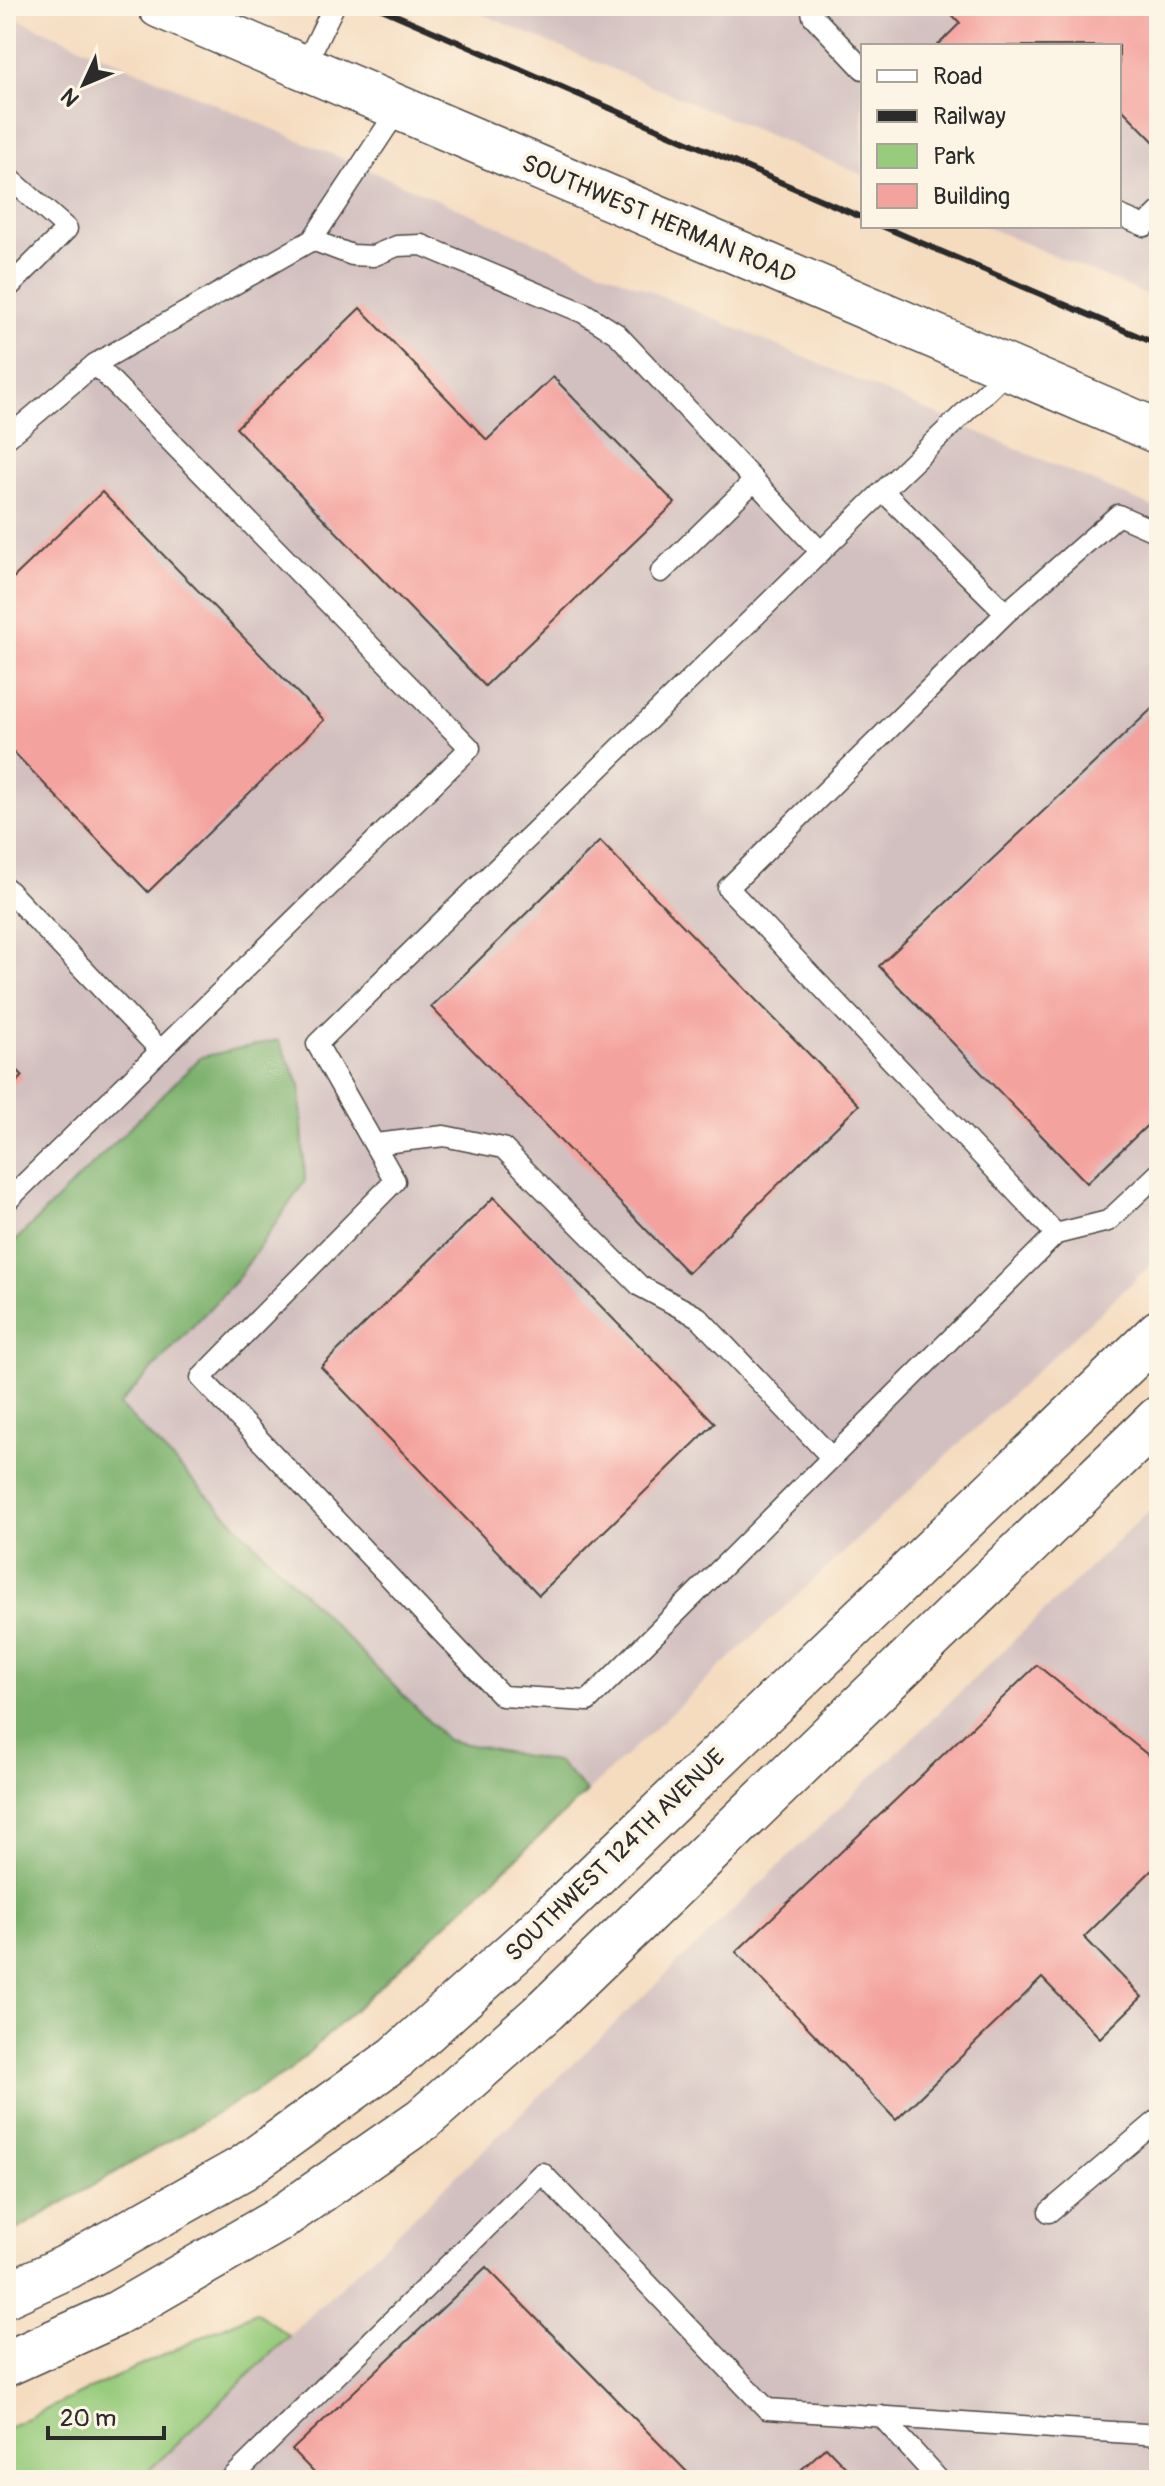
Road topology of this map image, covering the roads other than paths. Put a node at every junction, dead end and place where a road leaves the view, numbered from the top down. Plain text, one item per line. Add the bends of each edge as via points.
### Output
1 (160, 6) edge
2 (334, 6) edge
3 (811, 6) edge
4 (304, 67) junction
5 (861, 67) edge
6 (399, 108) junction
7 (6, 175) edge
8 (1159, 212) edge
9 (1121, 216) edge
10 (312, 240) junction
11 (6, 290) edge
12 (95, 364) junction
13 (1011, 368) junction
14 (1159, 432) edge
15 (6, 439) edge
16 (754, 481) junction
17 (883, 491) junction
18 (1159, 533) edge
19 (821, 552) junction
20 (661, 572) dead end
21 (1006, 613) junction
22 (6, 888) edge
23 (161, 1051) junction
24 (375, 1144) junction
25 (1159, 1173) edge
26 (6, 1202) edge
27 (1056, 1234) junction
28 (1159, 1332) edge
29 (1159, 1418) edge
30 (832, 1458) junction
31 (1159, 2119) edge
32 (1049, 2212) dead end
33 (6, 2295) edge
34 (6, 2364) edge
35 (881, 2416) junction
36 (1159, 2435) edge
37 (232, 2479) edge
38 (939, 2480) edge

1 - 4 main road, SOUTHWEST HERMAN ROAD
2 - 4 lane
3 - 5 lane via 813,16
4 - 6 main road, SOUTHWEST HERMAN ROAD
6 - 10 lane
6 - 13 main road, SOUTHWEST HERMAN ROAD
7 - 11 lane via 67,229
8 - 9 lane via 1145,226
10 - 12 lane
10 - 16 lane via 352,255 373,256 397,246 422,245 584,313 617,334
12 - 15 lane
12 - 23 lane via 470,748
13 - 14 main road, SOUTHWEST HERMAN ROAD
13 - 17 lane
16 - 19 lane
16 - 20 lane
17 - 19 lane
17 - 21 lane
18 - 21 lane via 1118,515
19 - 24 lane via 317,1044
21 - 27 lane via 728,888
22 - 23 lane
23 - 26 lane
24 - 30 lane via 444,1136 503,1148 640,1286 698,1317
24 - 30 lane via 395,1181 201,1378 502,1696 588,1701
25 - 27 lane via 1108,1221
27 - 30 lane
28 - 33 main road, SOUTHWEST 124TH AVENUE via 531,1937 397,2057 243,2168 67,2267
29 - 34 main road via 546,2010 423,2119 261,2230 116,2314
31 - 32 lane
35 - 36 lane
35 - 37 lane via 767,2409 542,2173
35 - 38 lane

